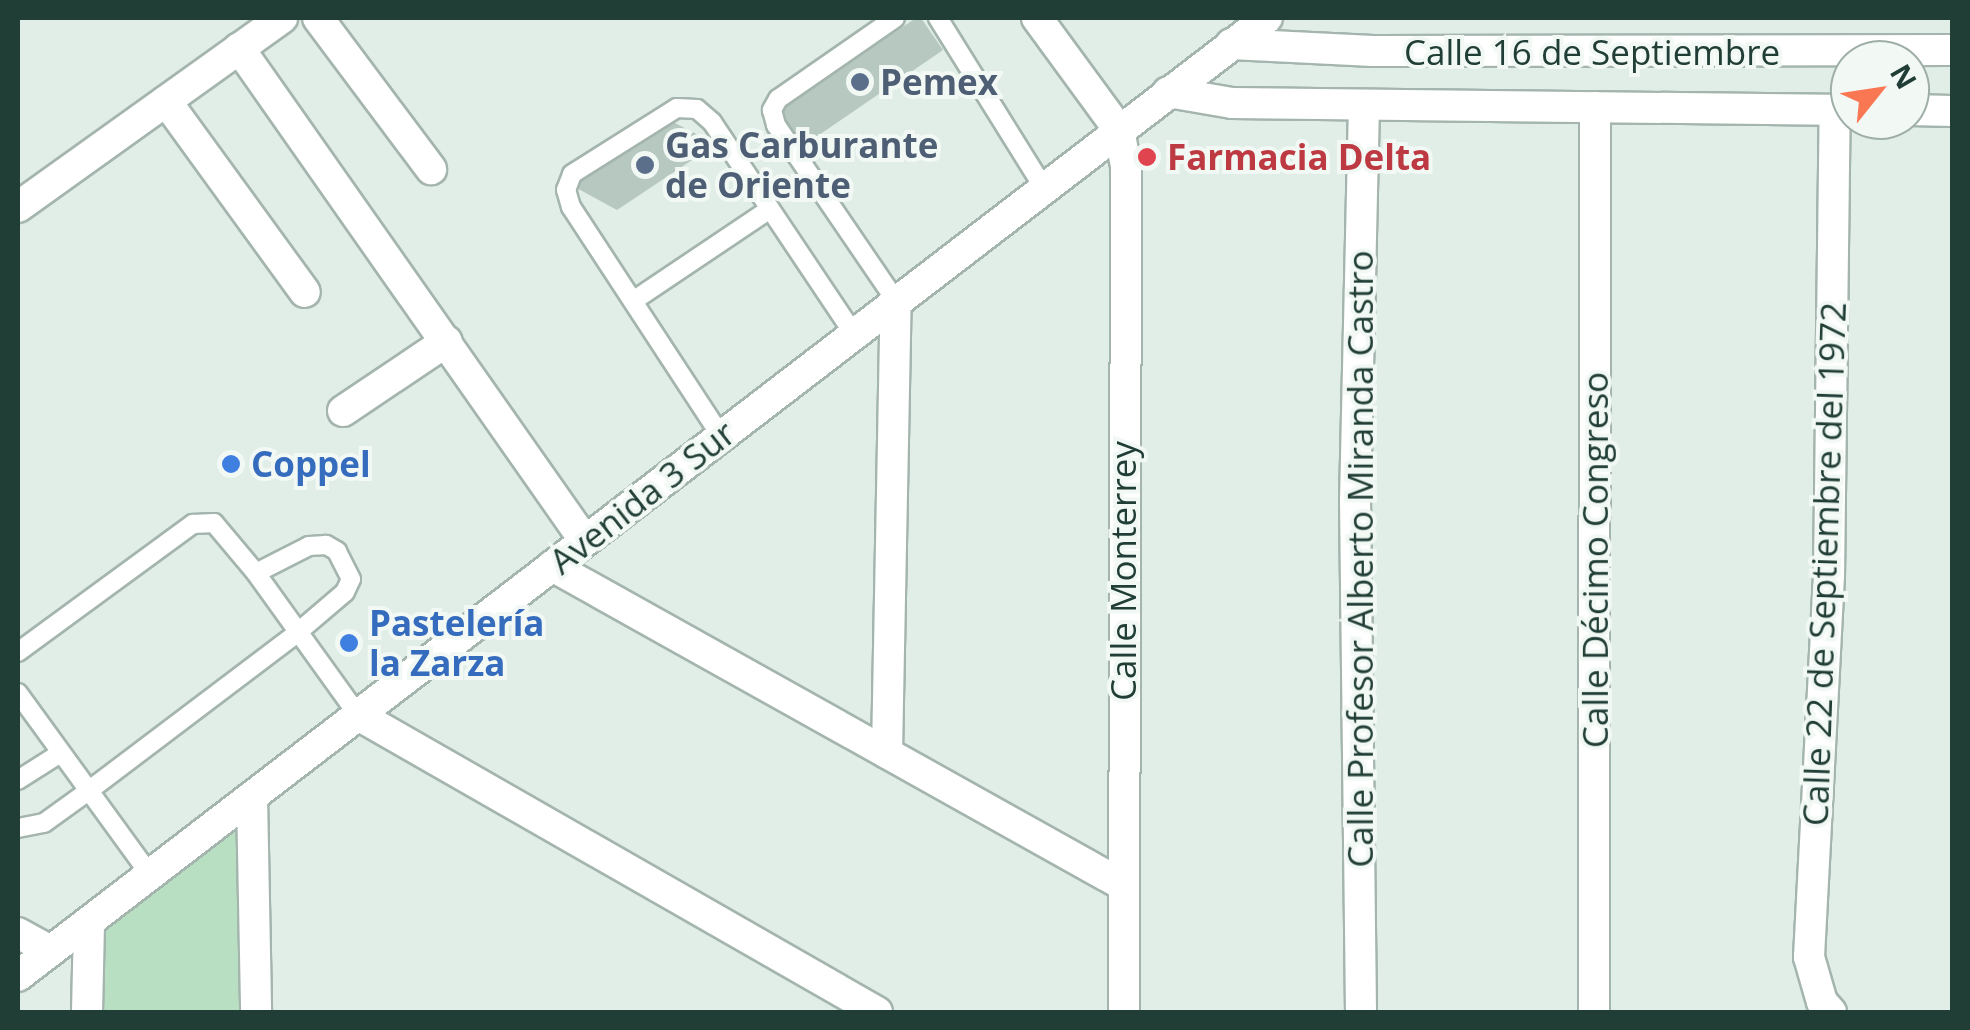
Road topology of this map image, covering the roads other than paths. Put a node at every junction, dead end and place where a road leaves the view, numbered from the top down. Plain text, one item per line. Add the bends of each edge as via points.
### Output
1 (282, 18) edge
2 (318, 18) edge
3 (895, 18) edge
4 (938, 18) edge
5 (1037, 18) edge
6 (1267, 18) edge
7 (1232, 44) junction
8 (239, 48) junction
9 (1952, 50) edge
10 (1168, 92) junction
11 (166, 101) junction
12 (1364, 105) junction
13 (1595, 107) junction
14 (1830, 110) edge
15 (1118, 130) junction
16 (1841, 140) edge
17 (431, 169) dead end
18 (1044, 188) junction
19 (18, 206) edge
20 (770, 209) junction
21 (305, 292) dead end
22 (633, 301) junction
23 (896, 301) junction
24 (854, 334) junction
25 (446, 341) junction
26 (344, 411) dead end
27 (721, 436) junction
28 (585, 541) junction
29 (552, 566) junction
30 (256, 573) junction
31 (296, 633) junction
32 (18, 652) edge
33 (18, 692) edge
34 (358, 715) junction
35 (887, 753) junction
36 (59, 754) junction
37 (18, 780) edge
38 (86, 792) junction
39 (252, 797) junction
40 (18, 828) edge
41 (150, 875) junction
42 (1124, 885) junction
43 (89, 922) junction
44 (18, 934) edge
45 (50, 952) junction
46 (18, 976) edge
47 (87, 1012) edge
48 (256, 1012) edge
49 (877, 1012) edge
50 (1124, 1012) edge
51 (1360, 1012) edge
52 (1594, 1012) edge
53 (1831, 1012) edge

1 - 8 street
2 - 17 street
3 - 23 lane via 778,99 772,110 776,126
4 - 18 lane
5 - 15 street
6 - 7 street, Avenida 3 Sur
7 - 9 street, Calle 16 de Septiembre via 1373,51
7 - 10 street, Avenida 3 Sur
8 - 11 street
8 - 25 street
10 - 12 street, Calle 16 de Septiembre via 1232,103
10 - 15 street, Avenida 3 Sur
11 - 19 street
11 - 21 street
12 - 13 street, Calle 16 de Septiembre
12 - 51 street, Calle Profesor Alberto Miranda Castro via 1355,501
13 - 14 street, Calle 16 de Septiembre
13 - 52 street, Calle Décimo Congreso
15 - 18 street, Avenida 3 Sur
15 - 42 street, Calle Monterrey via 1128,200 1122,298
16 - 53 street, Calle 22 de Septiembre del 1972 via 1810,958
18 - 23 street, Avenida 3 Sur
20 - 22 lane
20 - 22 lane via 697,110 677,108 572,174 566,190 571,207
20 - 24 lane
22 - 27 lane
23 - 24 street, Avenida 3 Sur
23 - 35 street
24 - 27 street, Avenida 3 Sur
25 - 26 street
25 - 28 street
27 - 28 street, Avenida 3 Sur
28 - 29 street, Avenida 3 Sur
29 - 34 street, Avenida 3 Sur
29 - 35 street
30 - 31 lane
30 - 31 lane via 309,546 326,545 348,566 345,592
30 - 32 lane via 214,522 193,524
31 - 34 lane
31 - 38 lane
33 - 36 lane
34 - 39 street, Avenida 3 Sur
34 - 49 street
35 - 42 street
36 - 37 lane
36 - 38 lane
38 - 40 lane via 44,823
38 - 41 lane
39 - 41 street, Avenida 3 Sur
39 - 48 street
41 - 43 street, Avenida 3 Sur
42 - 50 street, Calle Monterrey
43 - 45 street, Avenida 3 Sur
43 - 47 street
44 - 45 street
45 - 46 street, Avenida 3 Sur

